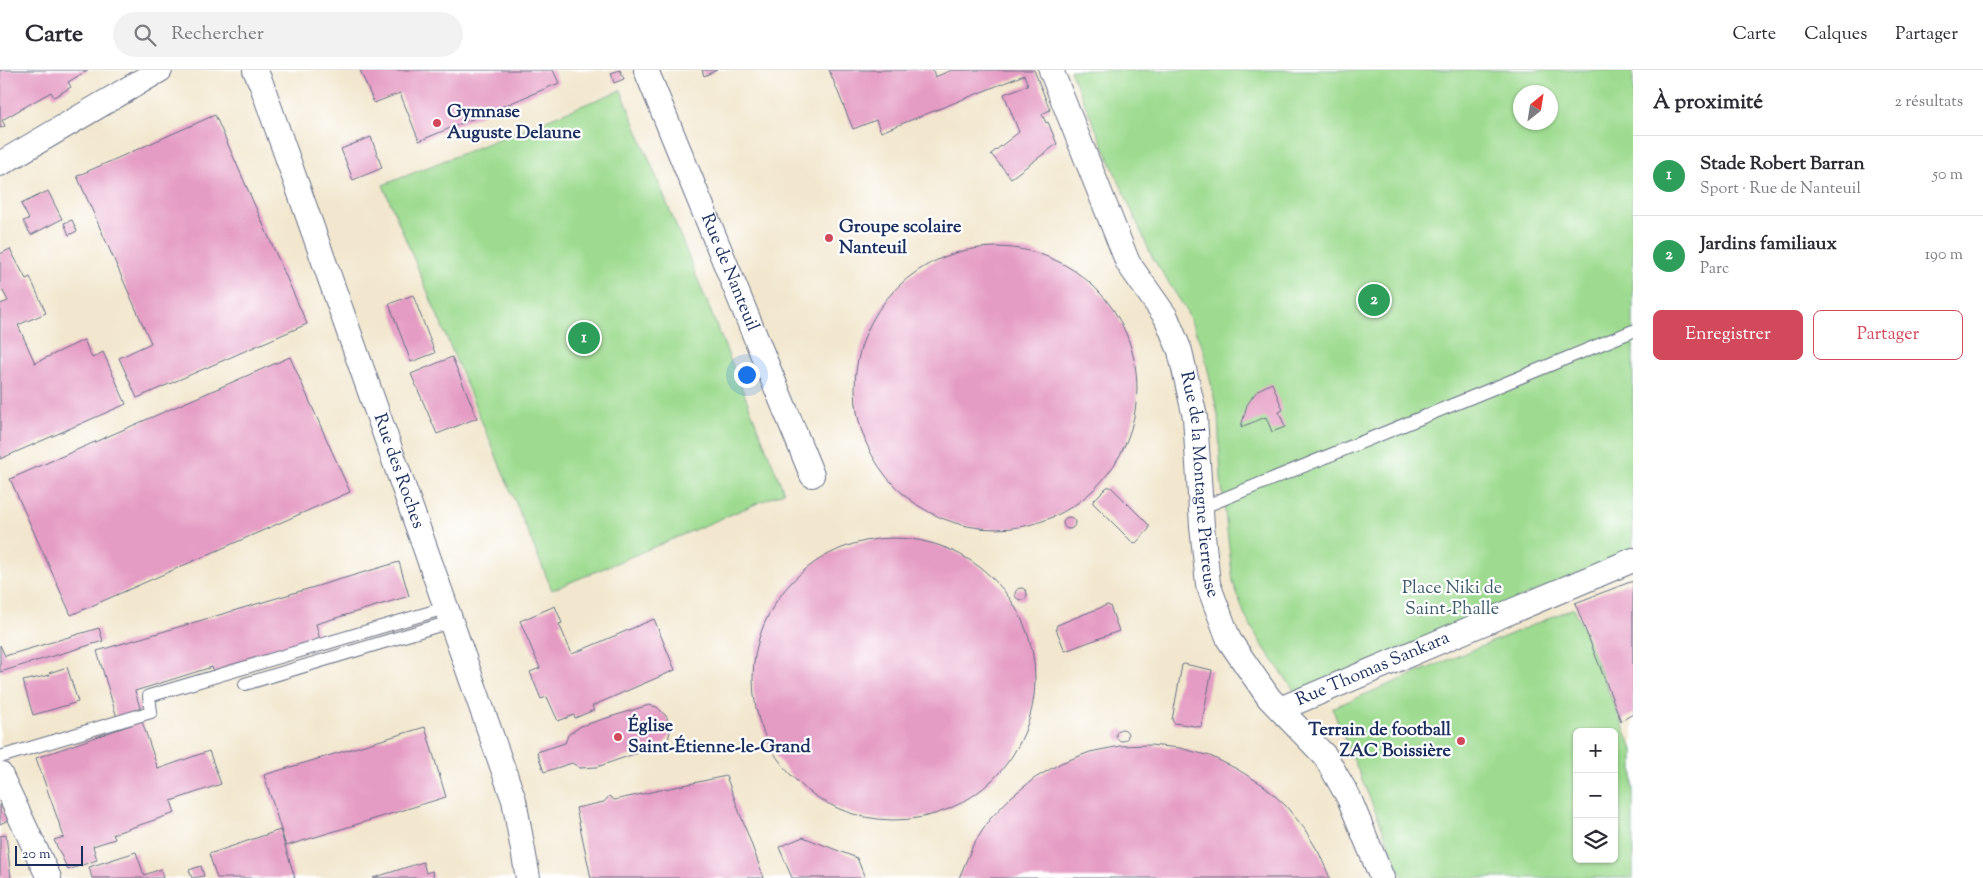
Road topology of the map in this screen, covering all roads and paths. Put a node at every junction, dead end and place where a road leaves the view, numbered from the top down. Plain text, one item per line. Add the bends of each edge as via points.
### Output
1 (160, 70) edge
2 (255, 70) edge
3 (646, 70) edge
4 (1054, 78) edge
5 (0, 164) edge
6 (1633, 331) edge
7 (812, 475) dead end
8 (1201, 508) junction
9 (1633, 560) edge
10 (447, 615) junction
11 (245, 684) dead end
12 (1280, 709) junction
13 (0, 757) edge
14 (0, 774) edge
15 (49, 878) edge
16 (528, 878) edge
17 (1382, 878) edge

1 - 5 street
2 - 10 street, Rue des Roches
3 - 7 street, Rue de Nanteuil
4 - 8 street, Rue de la Montagne Pierreuse via 1128,263 1166,317 1180,351 1195,417
6 - 8 lane
8 - 12 street, Rue de la Montagne Pierreuse via 1208,584 1229,640
9 - 12 street, Rue Thomas Sankara
10 - 11 lane
10 - 13 lane via 149,696 151,712
10 - 16 street, Rue des Roches via 514,800
12 - 17 street, Rue de la Montagne Pierreuse via 1325,756 1349,798
14 - 15 street

